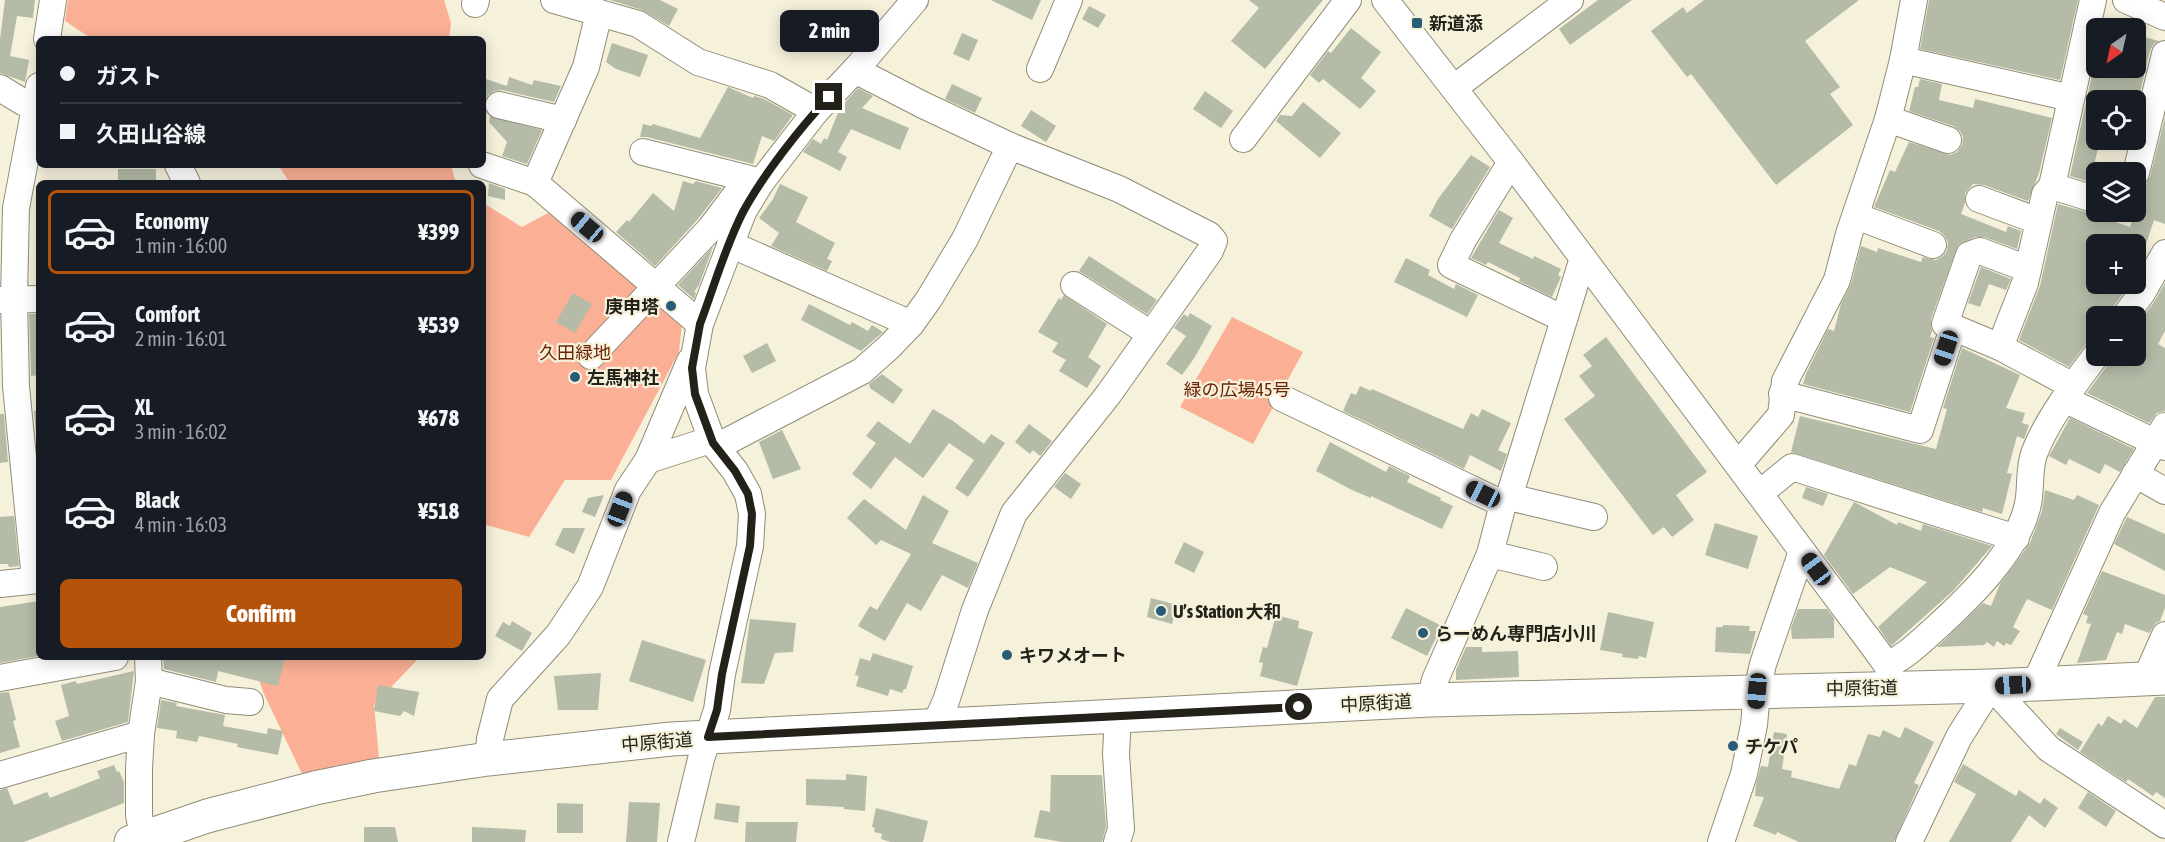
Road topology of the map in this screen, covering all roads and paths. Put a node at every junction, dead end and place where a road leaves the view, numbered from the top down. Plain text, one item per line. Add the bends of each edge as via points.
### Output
1 (53, 0) edge
2 (553, 0) edge
3 (915, 0) edge
4 (1069, 0) edge
5 (1347, 0) edge
6 (1385, 0) edge
7 (1570, 0) edge
8 (1914, 0) edge
9 (2093, 0) edge
10 (2126, 0) edge
11 (599, 13) junction
12 (2165, 17) edge
13 (47, 36) edge
14 (2165, 54) edge
15 (1904, 60) junction
16 (1040, 69) dead end
17 (855, 70) junction
18 (0, 88) edge
19 (1454, 88) junction
20 (2071, 99) junction
21 (36, 100) edge
22 (500, 105) dead end
23 (816, 111) junction
24 (1888, 119) junction
25 (563, 120) junction
26 (36, 122) edge
27 (1243, 139) dead end
28 (1948, 140) dead end
29 (1010, 146) junction
30 (643, 152) dead end
31 (1511, 162) junction
32 (2139, 162) edge
33 (486, 166) edge
34 (761, 182) junction
35 (535, 183) junction
36 (2052, 186) junction
37 (2086, 197) edge
38 (1979, 199) dead end
39 (28, 208) edge
40 (1856, 216) junction
41 (2038, 221) junction
42 (730, 244) junction
43 (1934, 245) dead end
44 (2165, 253) edge
45 (1583, 258) junction
46 (2028, 268) junction
47 (1074, 285) dead end
48 (656, 286) junction
49 (36, 299) edge
50 (7, 300) edge
51 (2132, 306) edge
52 (1564, 319) junction
53 (700, 324) junction
54 (911, 324) junction
55 (1953, 328) junction
56 (1151, 334) junction
57 (2000, 347) junction
58 (696, 349) junction
59 (591, 356) dead end
60 (2088, 366) edge
61 (27, 385) edge
62 (2069, 393) junction
63 (1782, 394) junction
64 (1282, 398) dead end
65 (2162, 438) edge
66 (713, 443) junction
67 (648, 460) junction
68 (1738, 465) junction
69 (2135, 474) junction
70 (2165, 491) edge
71 (1760, 493) junction
72 (33, 495) edge
73 (1506, 500) junction
74 (1594, 517) dead end
75 (2016, 538) junction
76 (1802, 551) junction
77 (1490, 554) junction
78 (36, 559) edge
79 (1544, 567) dead end
80 (36, 580) edge
81 (0, 584) edge
82 (2165, 635) edge
83 (99, 660) edge
84 (148, 669) edge
85 (1890, 676) junction
86 (0, 678) edge
87 (2156, 678) edge
88 (2035, 684) junction
89 (1991, 686) junction
90 (1757, 691) junction
91 (1430, 700) junction
92 (250, 702) dead end
93 (1118, 716) junction
94 (935, 725) junction
95 (141, 734) junction
96 (708, 737) junction
97 (488, 759) junction
98 (0, 775) edge
99 (2165, 825) edge
100 (139, 840) edge
101 (681, 842) edge
102 (1117, 842) edge
103 (1721, 842) edge
104 (1909, 842) edge

1 - 13 street
2 - 11 street
3 - 17 street
4 - 16 street
5 - 27 street
6 - 19 street
7 - 19 street
8 - 15 street
9 - 20 street
10 - 12 street
11 - 23 street via 638,24 698,62 770,85
11 - 25 street via 586,67
14 - 32 street
15 - 20 street
15 - 24 street
17 - 23 street
17 - 29 street
18 - 21 street via 23,102
19 - 31 street
20 - 36 street
22 - 25 street
23 - 34 street
24 - 28 street
24 - 40 street
25 - 35 street
26 - 39 street
29 - 54 street via 965,239
29 - 56 street via 1119,189 1214,241
30 - 34 street
31 - 45 street
31 - 52 street via 1451,265
33 - 35 street
34 - 42 street
34 - 48 street via 737,193 710,229
35 - 48 street
36 - 37 street
36 - 41 street via 2045,194
38 - 41 street
39 - 50 street
40 - 43 street
40 - 63 street via 1838,280 1802,346
41 - 46 street
42 - 53 street
42 - 54 street
44 - 51 street
45 - 52 street
45 - 68 street
46 - 55 street via 1980,251 1969,255 1945,324
46 - 57 street
47 - 56 street
48 - 53 street
48 - 59 street
49 - 50 street
50 - 61 street
52 - 73 street
53 - 58 street
54 - 66 street via 862,371 724,443
55 - 57 street
55 - 63 street via 1920,430
56 - 94 street via 1014,513
57 - 62 street
58 - 66 street via 692,368 695,394
58 - 67 street
60 - 62 street
61 - 72 street
62 - 65 street
62 - 75 street via 2043,433 2033,457 2028,508
63 - 68 street via 1781,415
64 - 73 street
65 - 69 street
66 - 67 street via 704,442
66 - 96 street via 748,494 752,514 750,546
67 - 97 street via 628,490 590,587 558,635 500,699
68 - 71 street
69 - 70 street
69 - 88 street via 2112,513
71 - 75 street via 1792,466
71 - 76 street
72 - 78 street
73 - 74 street
73 - 77 street
75 - 85 street via 1973,594 1903,658
76 - 85 street
76 - 90 street
77 - 79 street
77 - 91 street
80 - 81 street
82 - 87 street
83 - 86 street
84 - 92 street via 226,700
84 - 95 street
85 - 89 main road, 中原街道
85 - 90 main road, 中原街道
87 - 88 main road, 中原街道
88 - 89 main road, 中原街道
89 - 99 street via 2049,749
89 - 104 street via 1959,737
90 - 91 main road, 中原街道
90 - 103 street via 1744,774
91 - 93 main road, 中原街道
93 - 94 main road, 中原街道
93 - 102 street via 1116,754 1121,829
94 - 96 main road, 中原街道
95 - 98 street
95 - 100 street
96 - 97 main road, 中原街道
96 - 101 street
97 - 100 main road, 中原街道 via 315,788 207,816

